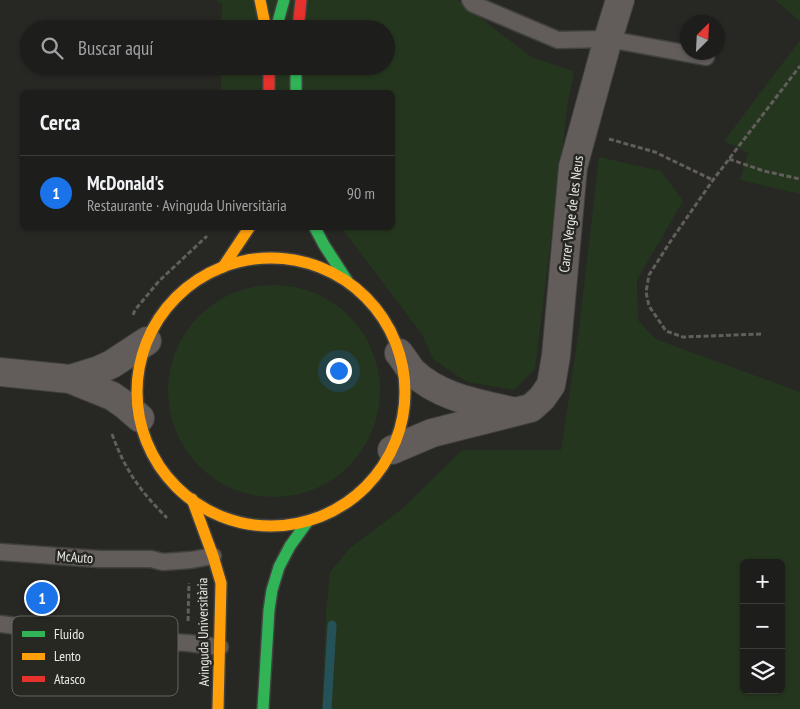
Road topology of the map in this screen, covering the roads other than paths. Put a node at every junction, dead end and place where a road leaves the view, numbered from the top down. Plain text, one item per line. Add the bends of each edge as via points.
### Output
1 (260, 0) edge
2 (284, 0) edge
3 (301, 0) edge
4 (470, 0) edge
5 (620, 0) edge
6 (264, 20) edge
7 (278, 20) edge
8 (299, 20) edge
9 (608, 39) junction
10 (680, 52) edge
11 (269, 75) edge
12 (296, 75) edge
13 (269, 90) edge
14 (296, 90) edge
15 (247, 230) edge
16 (315, 230) edge
17 (223, 267) junction
18 (348, 283) junction
19 (148, 341) junction
20 (399, 353) junction
21 (0, 372) edge
22 (70, 379) junction
23 (515, 412) junction
24 (140, 418) junction
25 (392, 450) junction
26 (192, 500) junction
27 (308, 521) junction
28 (0, 552) edge
29 (214, 556) junction
30 (178, 642) edge
31 (220, 646) junction
32 (218, 709) edge
33 (263, 709) edge

1 - 6 main road
2 - 7 main road
3 - 8 main road
4 - 9 lane via 558,40
5 - 9 street, Carrer Verge de les Neus
9 - 10 lane
9 - 23 street, Carrer Verge de les Neus via 573,167 551,385 531,408
11 - 13 main road
12 - 14 main road
15 - 17 main road
16 - 18 main road
17 - 18 main road via 251,260 280,259 316,266
17 - 19 main road via 199,279 178,296 160,317
18 - 20 main road via 383,319
19 - 22 street via 112,364
19 - 24 main road via 139,371
20 - 23 street via 413,372 431,386 451,396
20 - 25 main road via 405,395 402,423
21 - 22 street
22 - 24 street via 112,396
23 - 25 street, Carrer Verge de les Neus via 432,433
24 - 26 main road via 155,457 171,480
25 - 27 main road via 377,474 358,494 334,510
26 - 27 main road via 218,515 247,524 262,526
26 - 29 main road, Avinguda Universitària
27 - 33 main road via 279,566 272,590
28 - 29 lane, McAuto via 163,562
29 - 31 main road, Avinguda Universitària via 220,583
30 - 31 lane
31 - 32 main road, Avinguda Universitària

